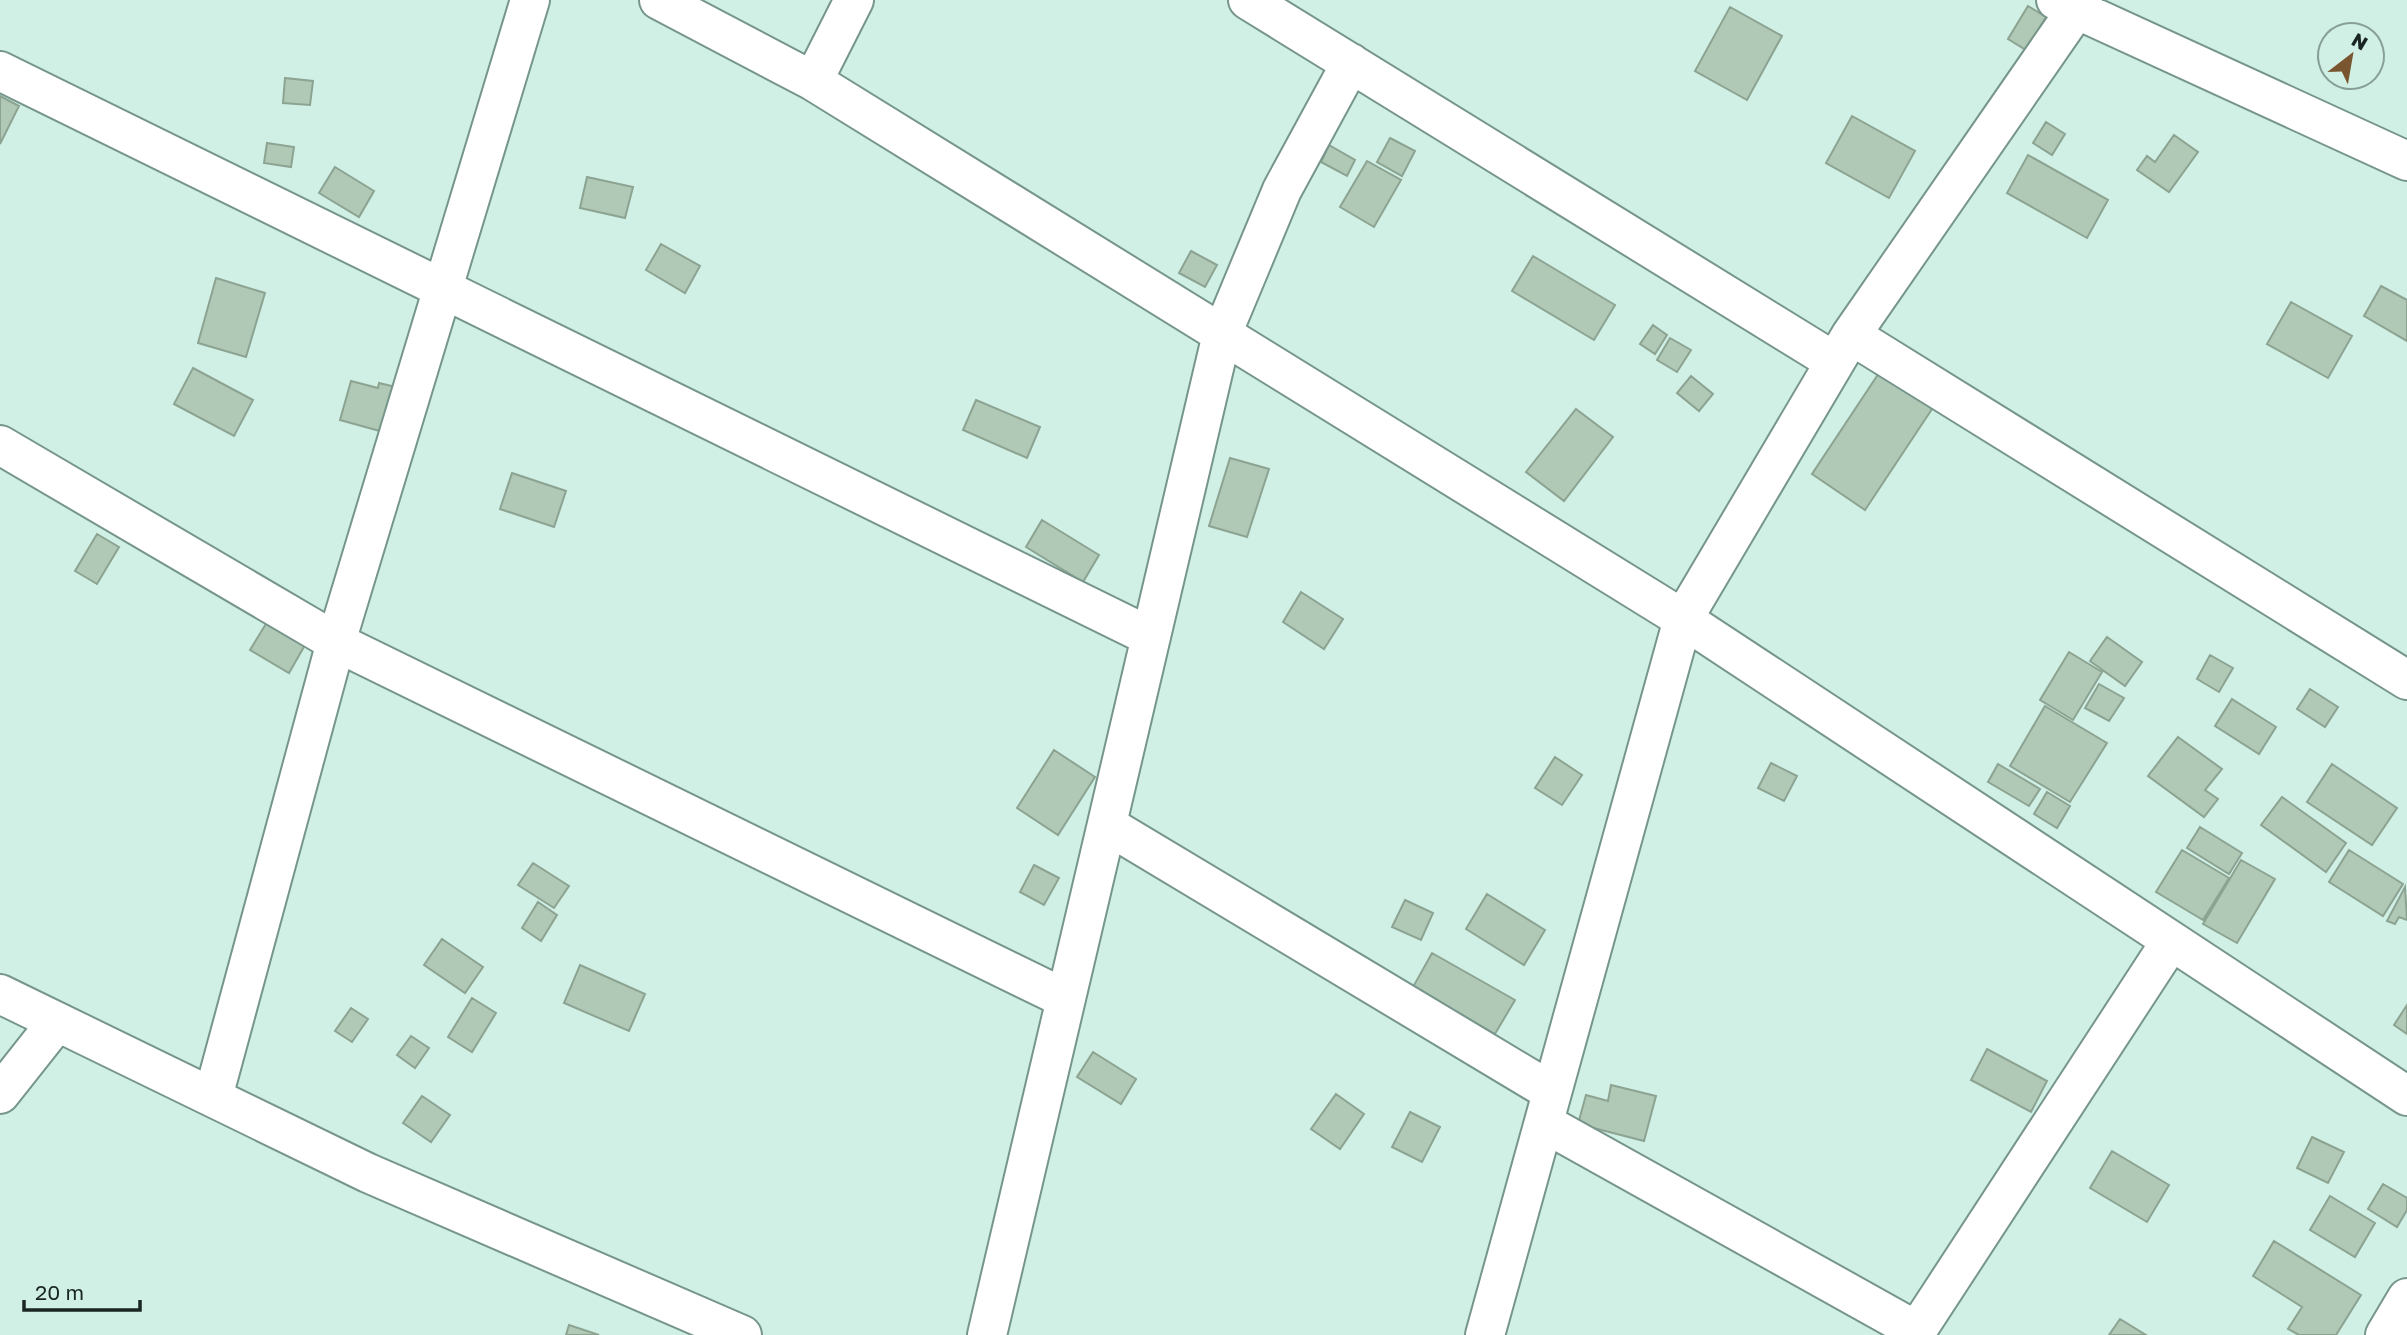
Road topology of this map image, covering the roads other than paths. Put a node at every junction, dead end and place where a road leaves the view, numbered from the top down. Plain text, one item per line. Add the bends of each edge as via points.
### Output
1 (530, 0) edge
2 (659, 0) edge
3 (854, 0) edge
4 (1248, 0) edge
5 (2071, 3) edge
6 (1351, 63) junction
7 (0, 71) edge
8 (813, 81) junction
9 (2407, 161) edge
10 (443, 288) junction
11 (1222, 334) junction
12 (1843, 349) junction
13 (0, 445) edge
14 (1683, 619) junction
15 (1151, 637) junction
16 (336, 642) junction
17 (2407, 680) edge
18 (1107, 825) junction
19 (2171, 941) junction
20 (0, 994) edge
21 (1066, 999) junction
22 (57, 1022) junction
23 (0, 1094) edge
24 (2407, 1096) edge
25 (213, 1097) junction
26 (1548, 1108) junction
27 (2407, 1298) edge
28 (1915, 1333) edge
29 (742, 1335) edge
30 (987, 1335) edge
31 (1485, 1335) edge
32 (2385, 1335) edge

1 - 10 street
2 - 8 street
3 - 8 street
4 - 6 street
5 - 9 street
5 - 12 street
6 - 11 street via 1282,190
6 - 12 street
7 - 10 street
8 - 11 street
10 - 15 street
10 - 16 street
11 - 14 street
11 - 15 street
12 - 14 street
12 - 17 street
13 - 16 street
14 - 19 street
14 - 26 street
15 - 18 street
16 - 21 street
16 - 25 street
18 - 21 street
18 - 26 street
19 - 24 street
19 - 28 street
20 - 22 street
21 - 30 street
22 - 23 street
22 - 25 street
25 - 29 street via 368,1173
26 - 28 street
26 - 31 street
27 - 32 street

